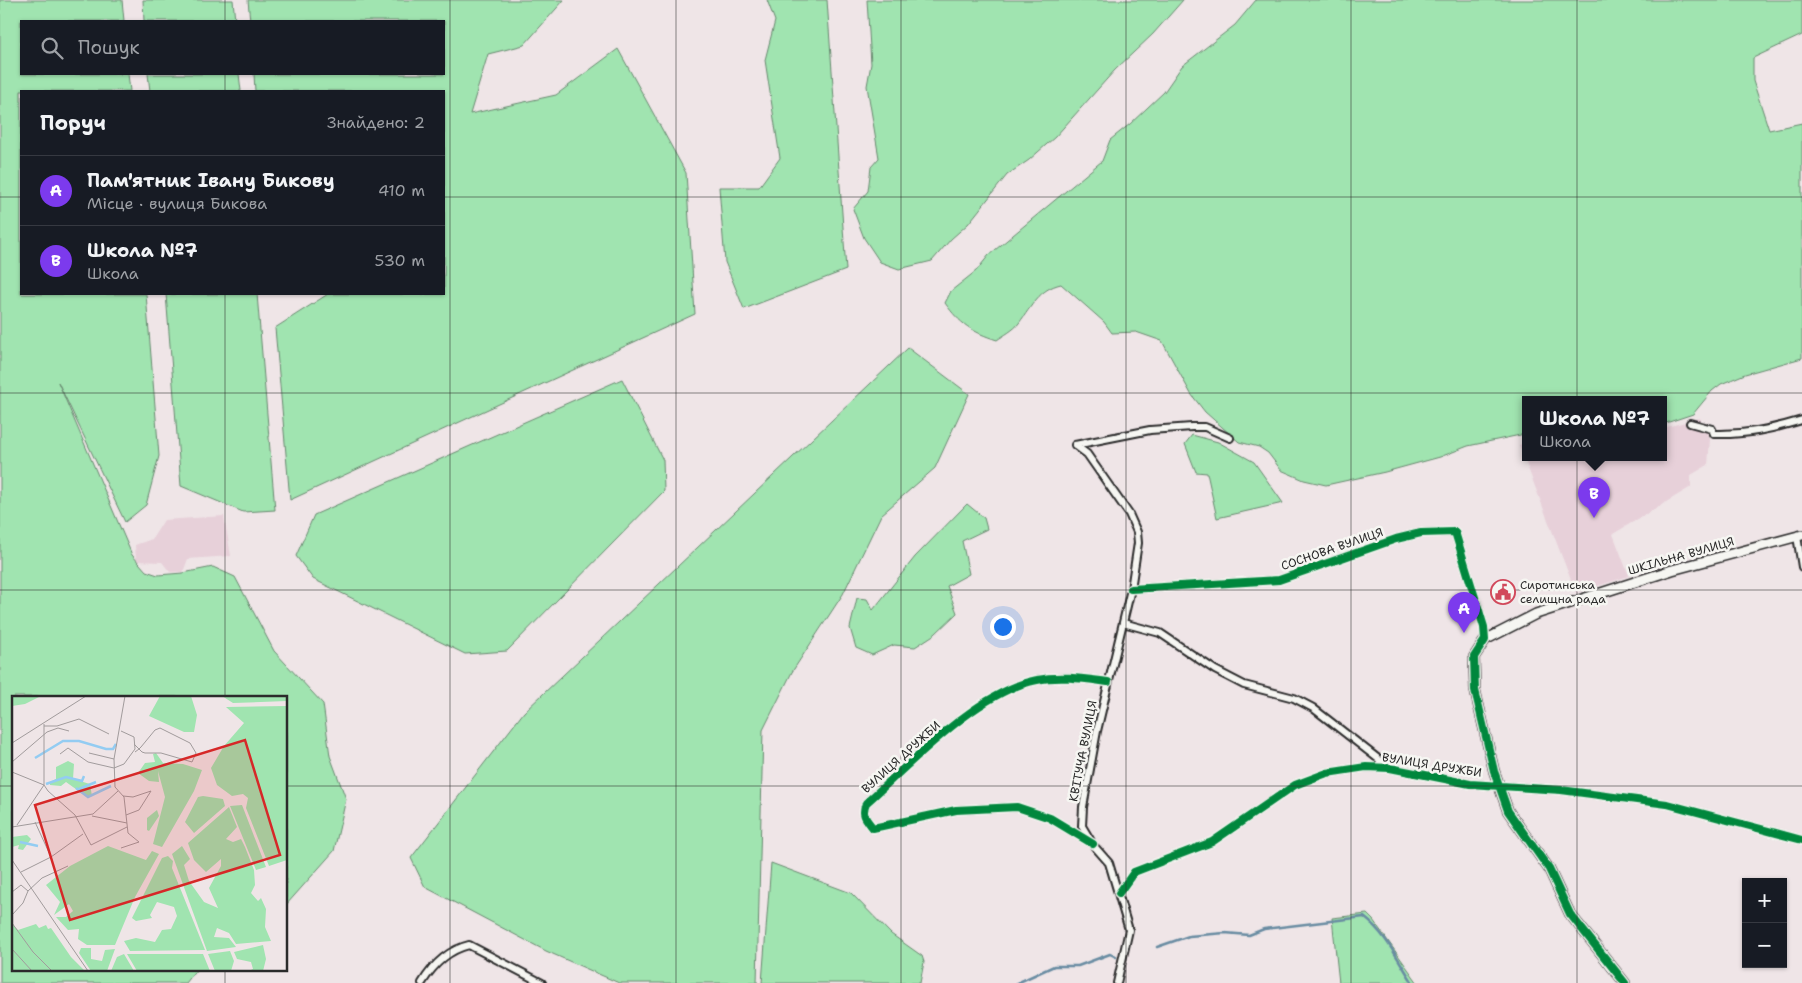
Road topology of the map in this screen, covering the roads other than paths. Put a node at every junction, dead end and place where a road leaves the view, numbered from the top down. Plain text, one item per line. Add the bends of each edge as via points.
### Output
1 (1802, 420) edge
2 (1690, 423) dead end
3 (1230, 438) dead end
4 (1800, 536) edge
5 (1802, 567) edge
6 (1131, 589) junction
7 (1123, 623) junction
8 (1485, 640) junction
9 (1108, 682) junction
10 (1390, 768) junction
11 (1499, 785) junction
12 (1802, 840) edge
13 (1093, 844) junction
14 (1119, 893) junction
15 (422, 983) edge
16 (542, 983) edge
17 (1117, 983) edge
18 (1625, 983) edge

1 - 2 street via 1731,434 1714,434 1712,430
3 - 6 street, КВІТУЧА ВУЛИЦЯ via 1204,426 1150,430 1076,445 1087,454 1133,522 1138,543
4 - 5 street
4 - 8 street, ШКІЛЬНА ВУЛИЦЯ via 1672,570 1545,611
6 - 7 street, КВІТУЧА ВУЛИЦЯ
6 - 8 street, СОСНОВА ВУЛИЦЯ via 1279,580 1396,539 1431,532 1455,532 1464,555
7 - 9 street, КВІТУЧА ВУЛИЦЯ
7 - 10 street via 1160,633 1215,670 1244,685 1294,698 1313,708
8 - 11 street via 1474,657 1475,690
9 - 13 street, КВІТУЧА ВУЛИЦЯ via 1083,807 1082,826
9 - 13 street, ВУЛИЦЯ ДРУЖБИ via 1075,678 1036,680 997,695 968,712 866,803 863,811 864,818 873,828 956,810 1017,807 1050,818
10 - 11 street, ВУЛИЦЯ ДРУЖБИ via 1470,784
10 - 14 street, ВУЛИЦЯ ДРУЖБИ via 1366,767 1327,773 1295,785 1212,842 1134,872
11 - 12 street, ВУЛИЦЯ ДРУЖБИ via 1666,804
11 - 18 street via 1508,811 1549,869 1570,914
13 - 14 street, КВІТУЧА ВУЛИЦЯ via 1109,863
14 - 17 street, КВІТУЧА ВУЛИЦЯ via 1130,930
15 - 16 street via 440,960 456,948 469,946

